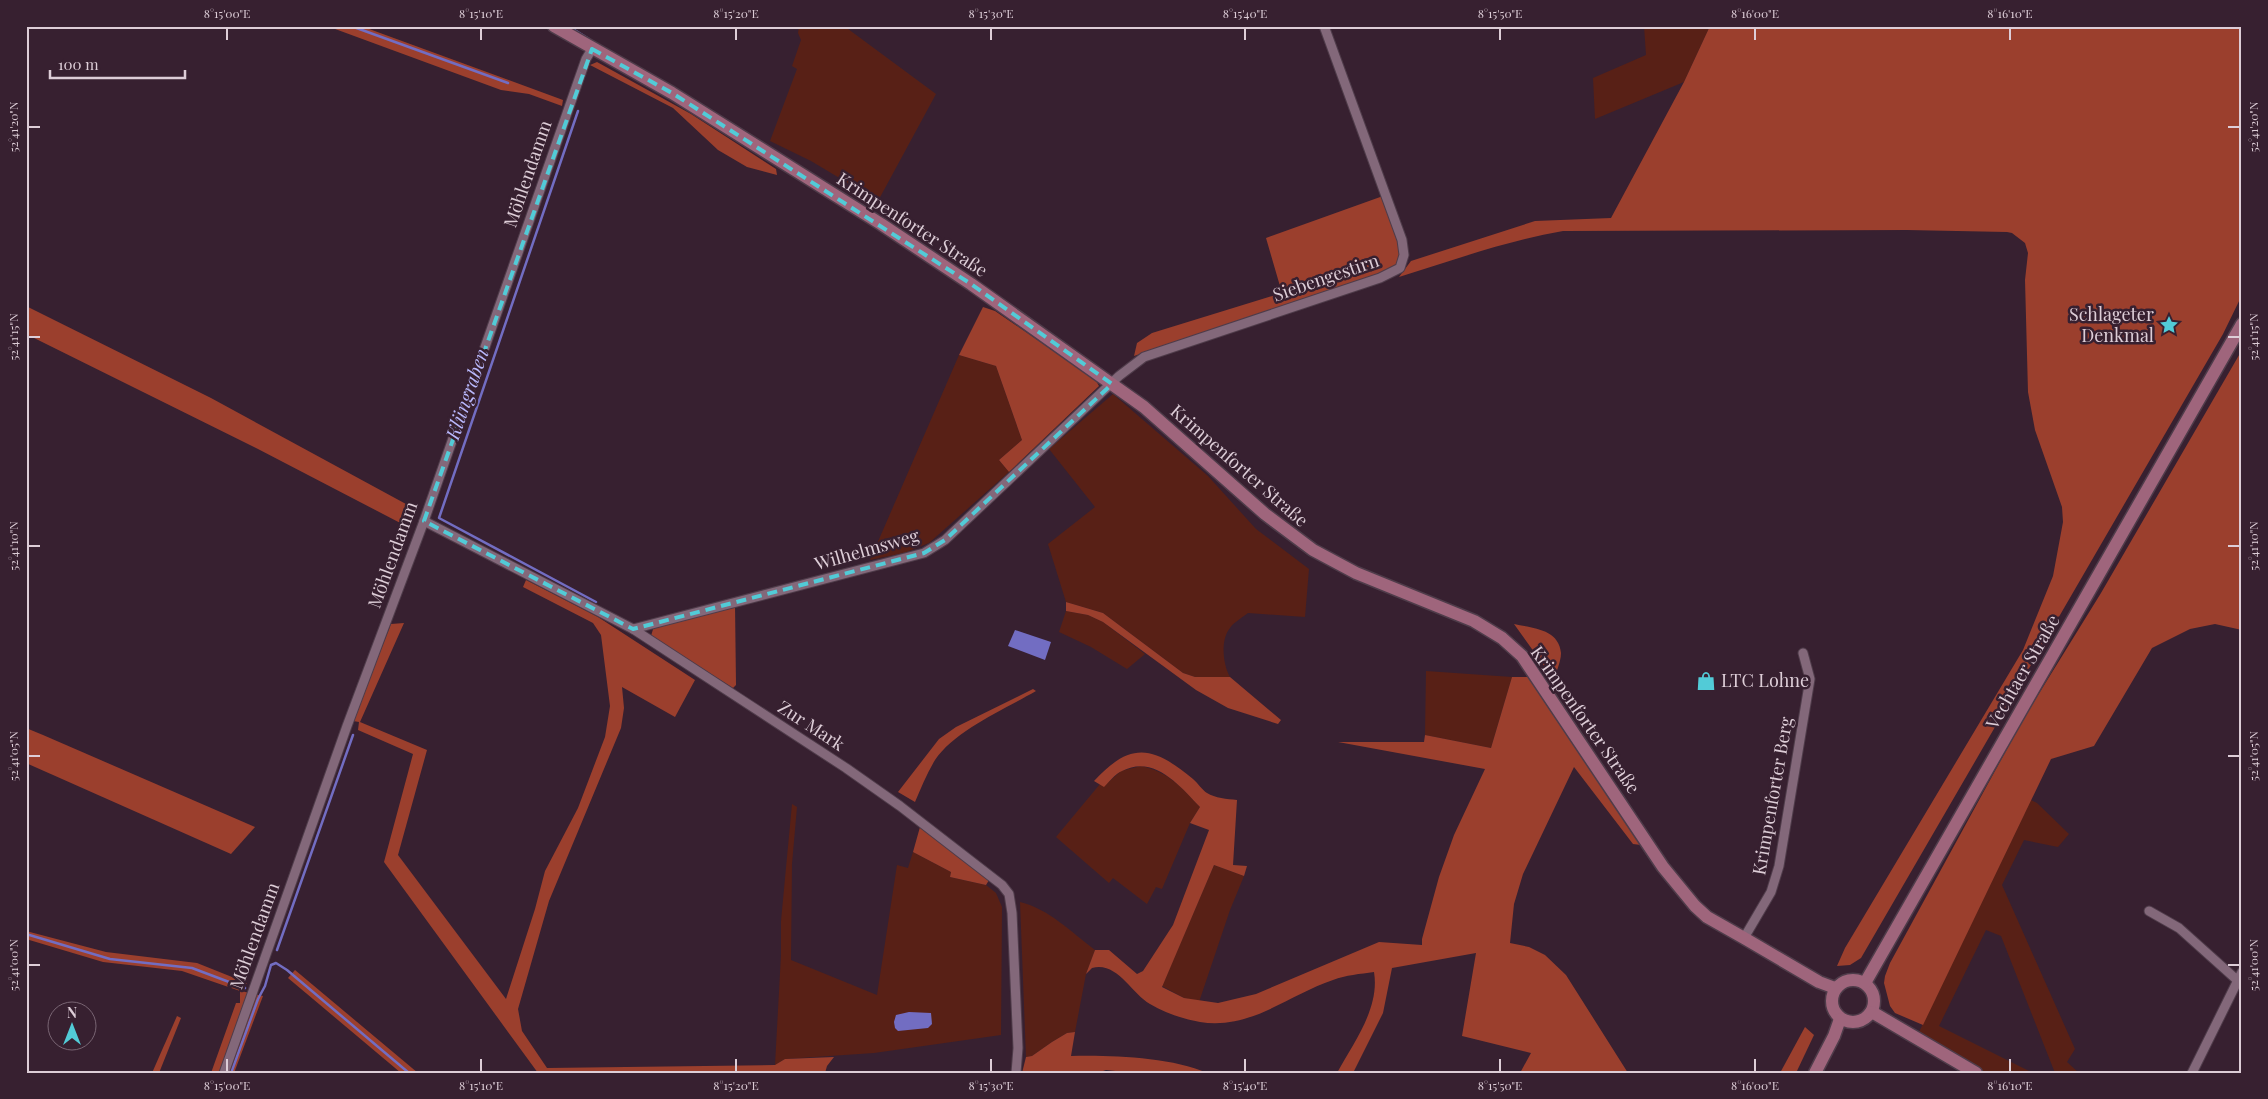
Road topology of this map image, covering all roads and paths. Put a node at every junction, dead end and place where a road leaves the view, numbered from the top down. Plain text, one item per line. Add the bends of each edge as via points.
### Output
1 (554, 26) edge
2 (1324, 26) edge
3 (592, 49) junction
4 (2242, 324) edge
5 (1112, 384) junction
6 (424, 521) junction
7 (633, 629) junction
8 (1804, 653) dead end
9 (2149, 911) dead end
10 (1744, 938) junction
11 (2239, 976) edge
12 (1865, 983) junction
13 (1836, 988) junction
14 (1872, 1012) junction
15 (1840, 1019) junction
16 (224, 1073) edge
17 (1016, 1073) edge
18 (1815, 1073) edge
19 (1976, 1073) edge
20 (2192, 1073) edge

1 - 3 street, Krimpenforter Straße
2 - 5 street, Siebengestirn via 1402,240 1404,255 1400,268 1380,278 1144,357
3 - 5 street, Krimpenforter Straße via 672,93 881,224
3 - 6 street, Möhlendamm
4 - 12 street, Vechtaer Straße
5 - 7 street, Wilhelmsweg via 945,540 924,553
5 - 10 street, Krimpenforter Straße via 1144,407 1265,514 1312,550 1356,573 1454,611 1502,638 1522,656 1683,892 1707,916
6 - 7 street, Zur Mark
6 - 16 street, Möhlendamm via 347,726
7 - 17 street, Zur Mark via 846,768 1002,884 1009,894 1012,913 1018,1048
8 - 10 street, Krimpenforter Berg via 1810,679 1779,866 1771,892
9 - 11 street via 2179,928
10 - 13 street, Krimpenforter Straße via 1819,982
11 - 20 street
12 - 13 street via 1850,979
12 - 14 street via 1874,995
13 - 15 street via 1832,1004
14 - 15 street via 1858,1022
14 - 19 street
15 - 18 street

